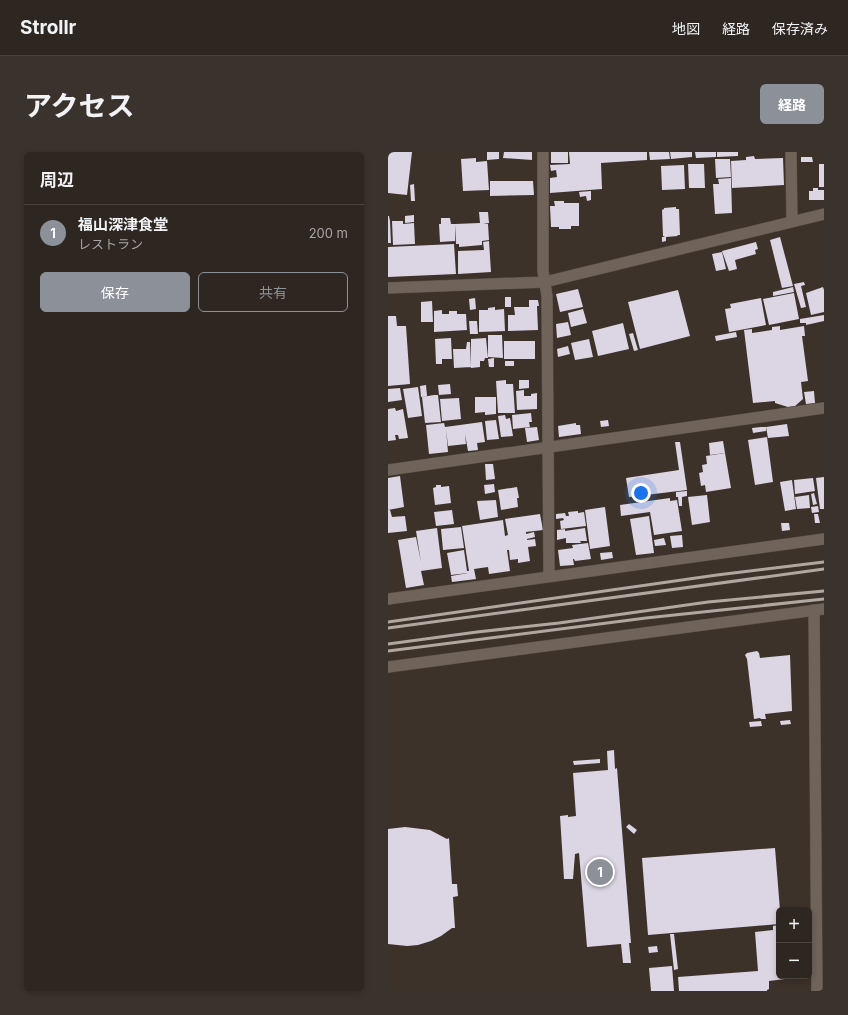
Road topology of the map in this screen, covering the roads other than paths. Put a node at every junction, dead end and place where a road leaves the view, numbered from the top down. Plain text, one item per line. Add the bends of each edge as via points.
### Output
1 (543, 152) edge
2 (791, 152) edge
3 (824, 214) edge
4 (792, 222) junction
5 (545, 282) junction
6 (388, 288) edge
7 (824, 408) edge
8 (549, 446) junction
9 (388, 470) edge
10 (824, 539) edge
11 (549, 576) junction
12 (388, 599) edge
13 (819, 609) edge
14 (388, 667) edge
15 (817, 991) edge

1 - 5 street
2 - 4 street
3 - 4 street
4 - 5 street
5 - 6 street
5 - 8 street
7 - 8 street
8 - 9 street
8 - 11 street
10 - 11 street
11 - 12 street
13 - 14 street
13 - 15 street

